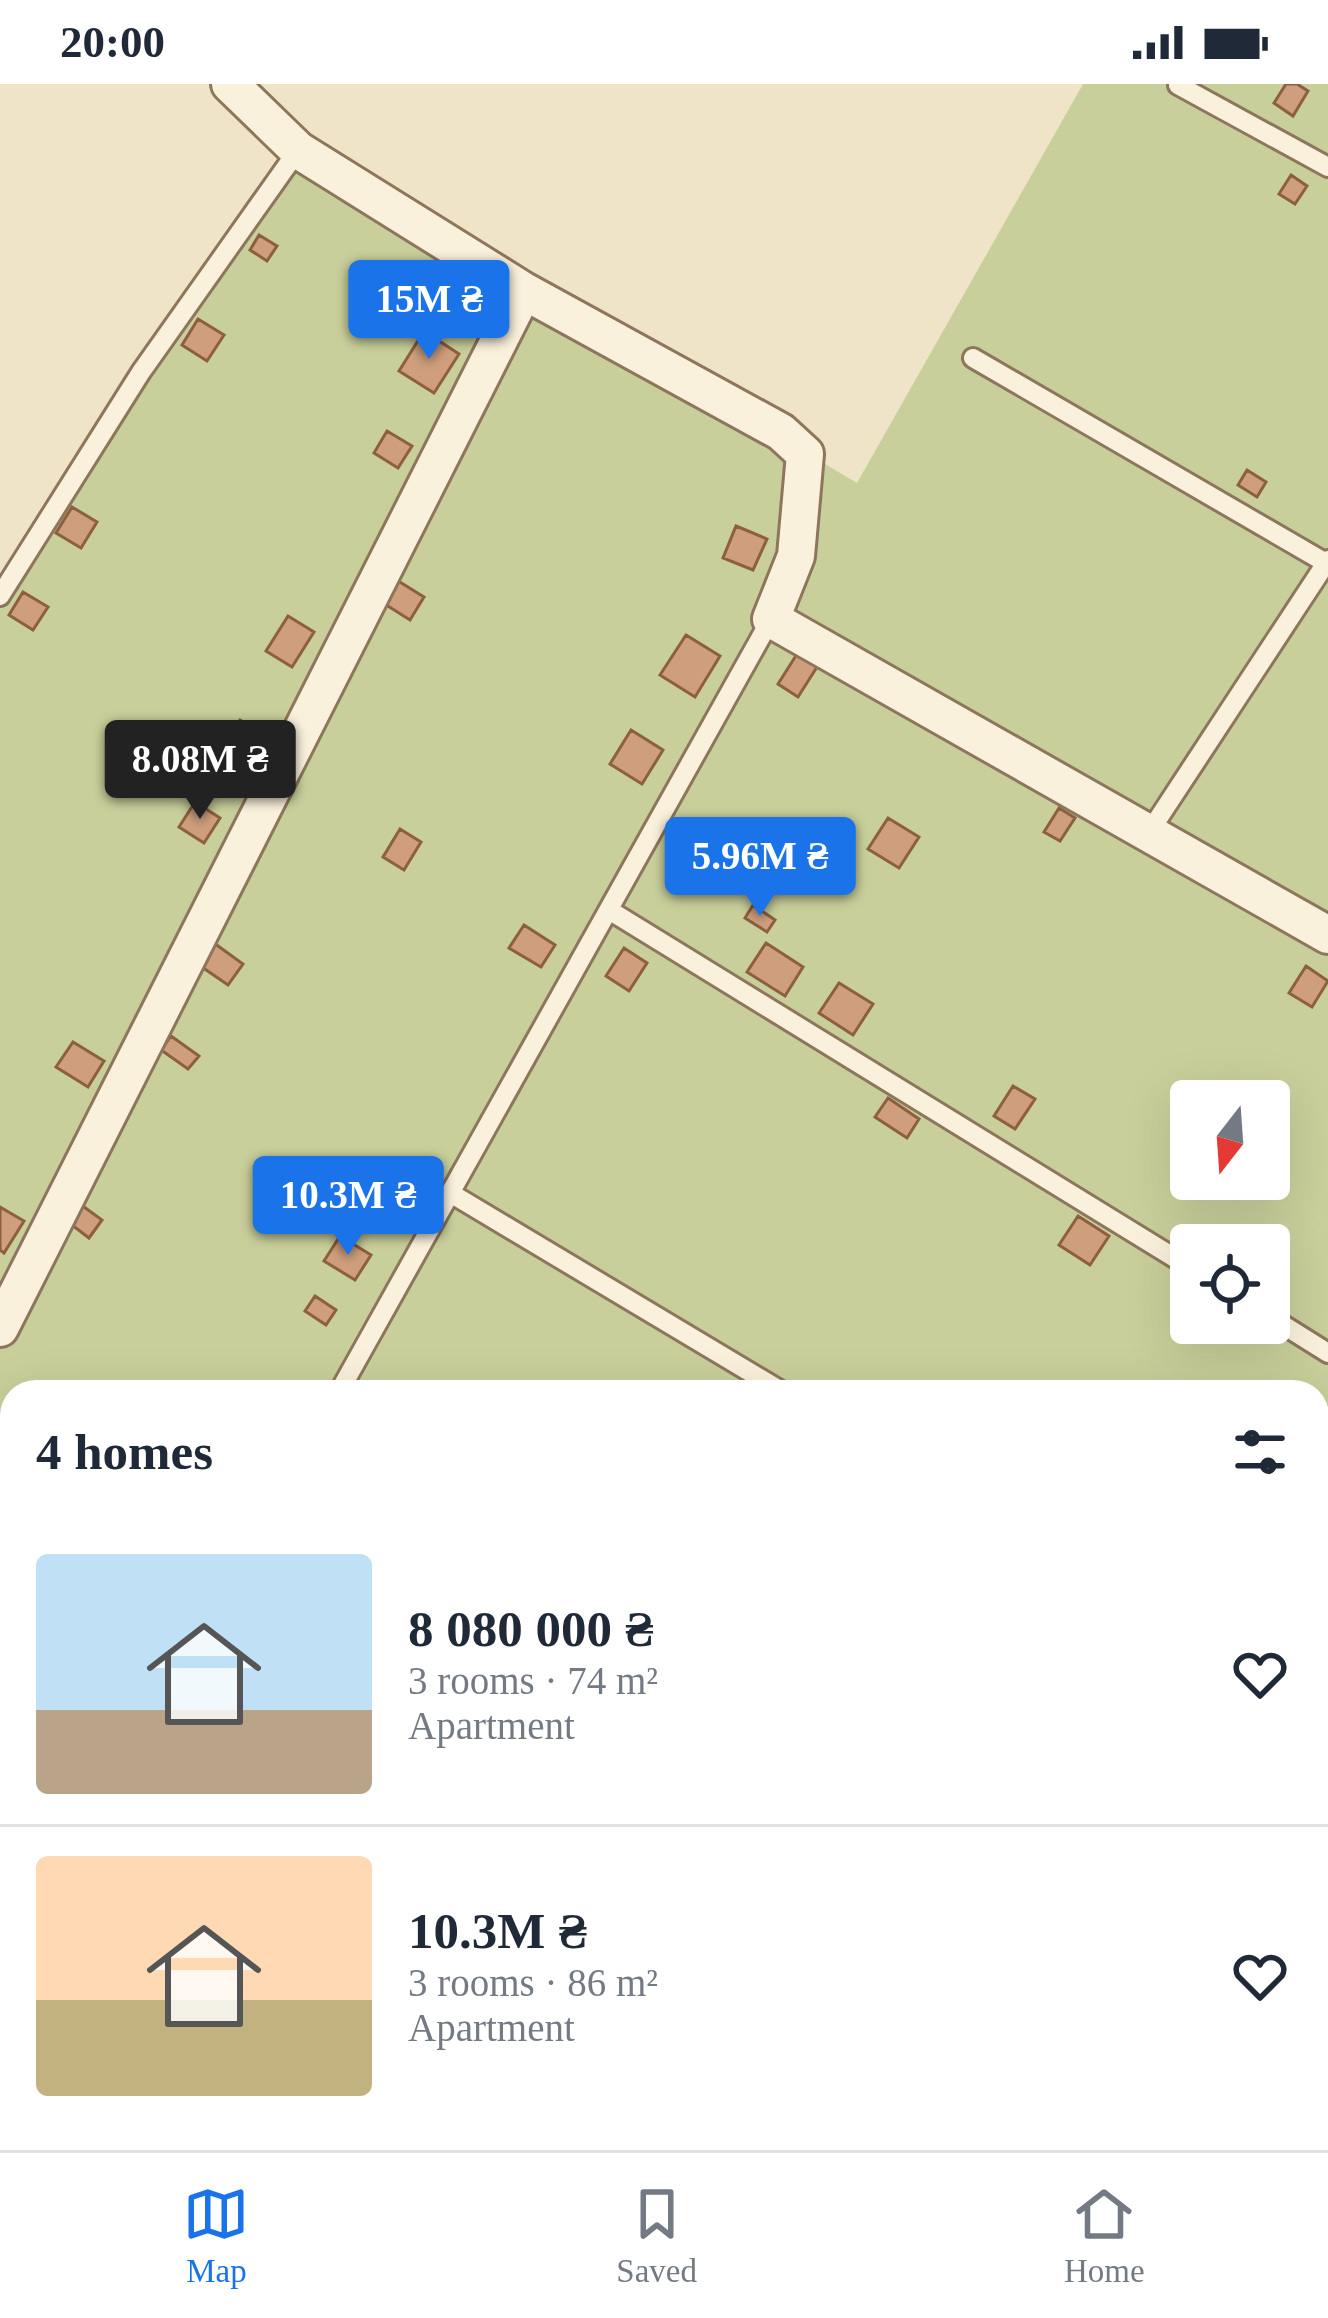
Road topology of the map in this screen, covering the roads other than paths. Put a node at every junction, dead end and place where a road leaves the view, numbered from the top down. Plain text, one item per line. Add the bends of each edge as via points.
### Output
1 (230, 84) edge
2 (1178, 85) edge
3 (298, 150) junction
4 (1328, 167) edge
5 (524, 291) junction
6 (973, 358) dead end
7 (1327, 562) edge
8 (0, 596) edge
9 (771, 619) junction
10 (1150, 831) junction
11 (609, 910) junction
12 (1328, 935) edge
13 (452, 1194) junction
14 (1170, 1255) edge
15 (0, 1328) edge
16 (1290, 1329) edge
17 (1328, 1353) edge
18 (347, 1380) edge
19 (763, 1380) edge

1 - 3 street
2 - 4 lane
3 - 5 street
3 - 8 lane via 141,372
5 - 9 street via 781,432 805,454 796,556
5 - 15 street
6 - 7 lane
7 - 10 lane
9 - 10 street
9 - 11 lane
10 - 12 street
11 - 13 lane
11 - 14 lane
13 - 18 lane
13 - 19 lane
16 - 17 lane

